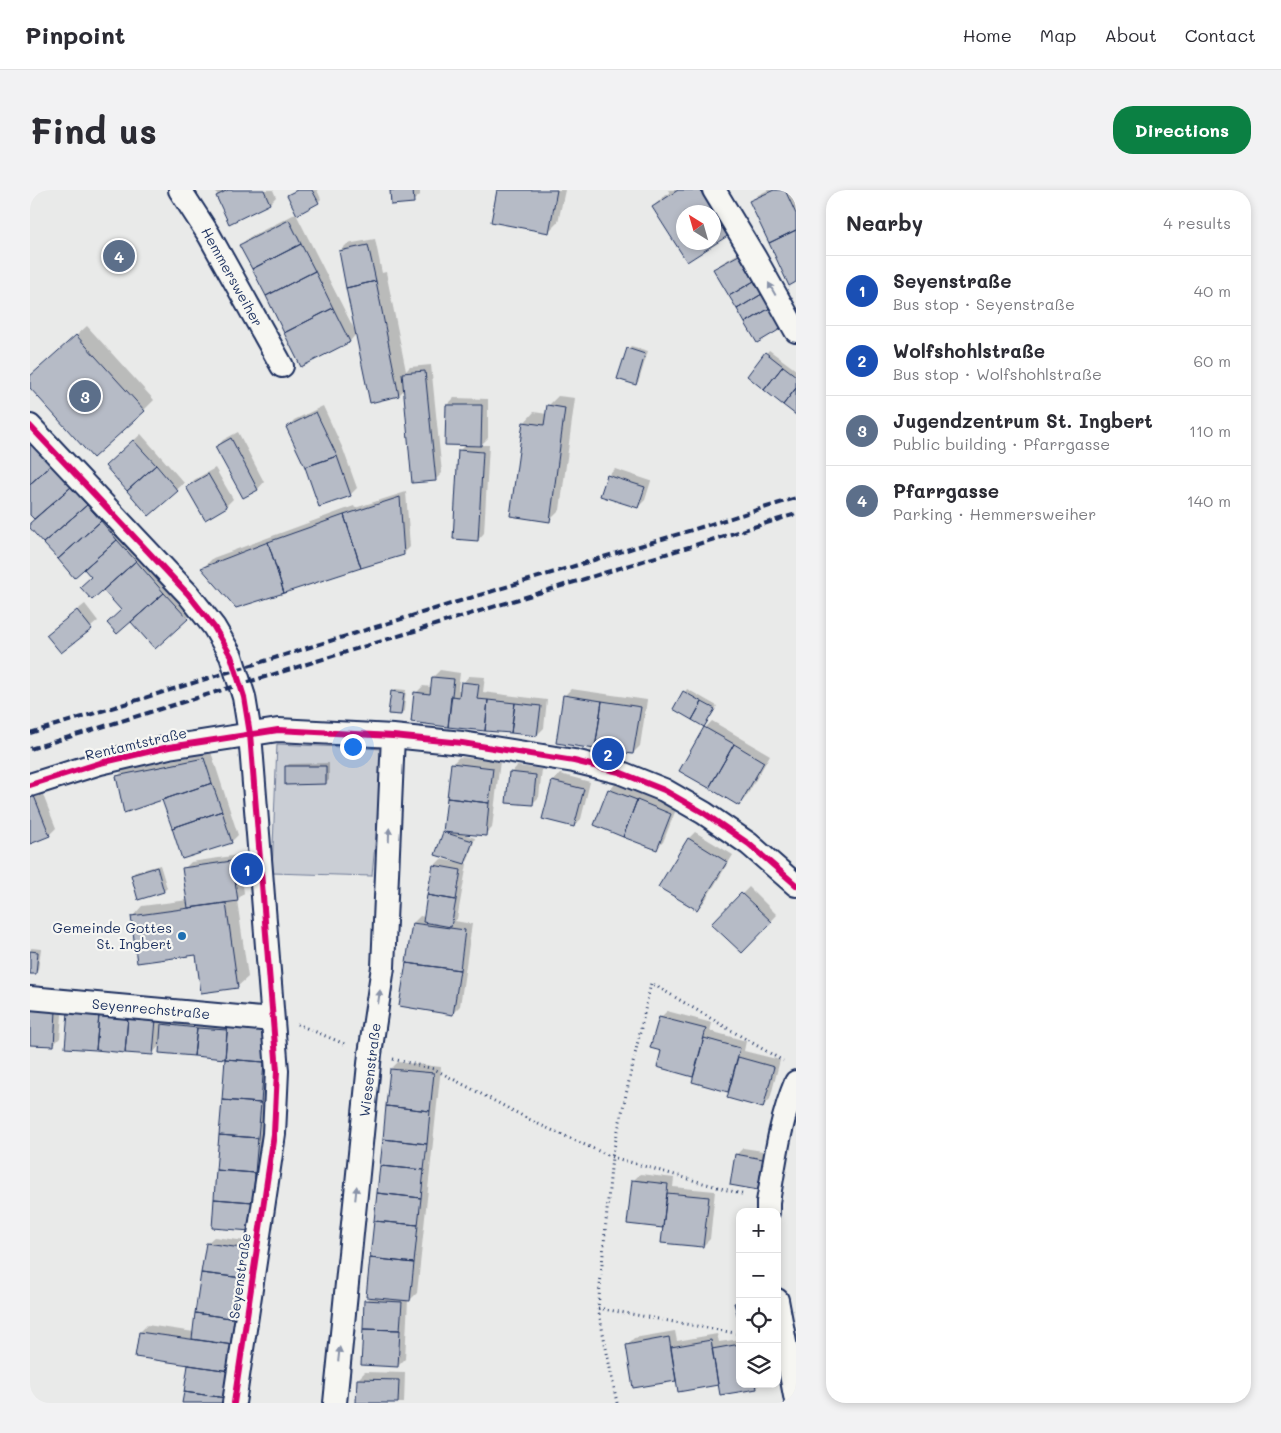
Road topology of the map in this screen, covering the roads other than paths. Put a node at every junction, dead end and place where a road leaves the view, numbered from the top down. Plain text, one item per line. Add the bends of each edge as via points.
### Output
1 (180, 190) edge
2 (714, 190) edge
3 (796, 332) edge
4 (282, 366) dead end
5 (30, 426) edge
6 (250, 734) junction
7 (393, 736) junction
8 (30, 785) edge
9 (796, 885) edge
10 (30, 998) edge
11 (272, 1020) junction
12 (792, 1073) edge
13 (768, 1207) edge
14 (781, 1321) edge
15 (796, 1401) edge
16 (234, 1403) edge
17 (335, 1403) edge

1 - 4 street, Hemmersweiher via 209,235
3 -> 2 street
5 - 6 street, Seyenstraße via 188,594 214,627 231,656 244,697
6 - 7 street, Rentamtstraße via 278,730
6 - 8 street, Rentamtstraße via 169,747 100,763
6 - 11 street, Seyenstraße
7 - 9 street, Rentamtstraße via 565,759 619,772 664,790 704,813 749,844
17 -> 7 street, Wiesenstraße via 370,1054 383,967
10 - 11 street, Seyenrechstraße
11 - 16 street, Seyenstraße via 277,1071 274,1134
12 - 13 street
14 - 15 street

